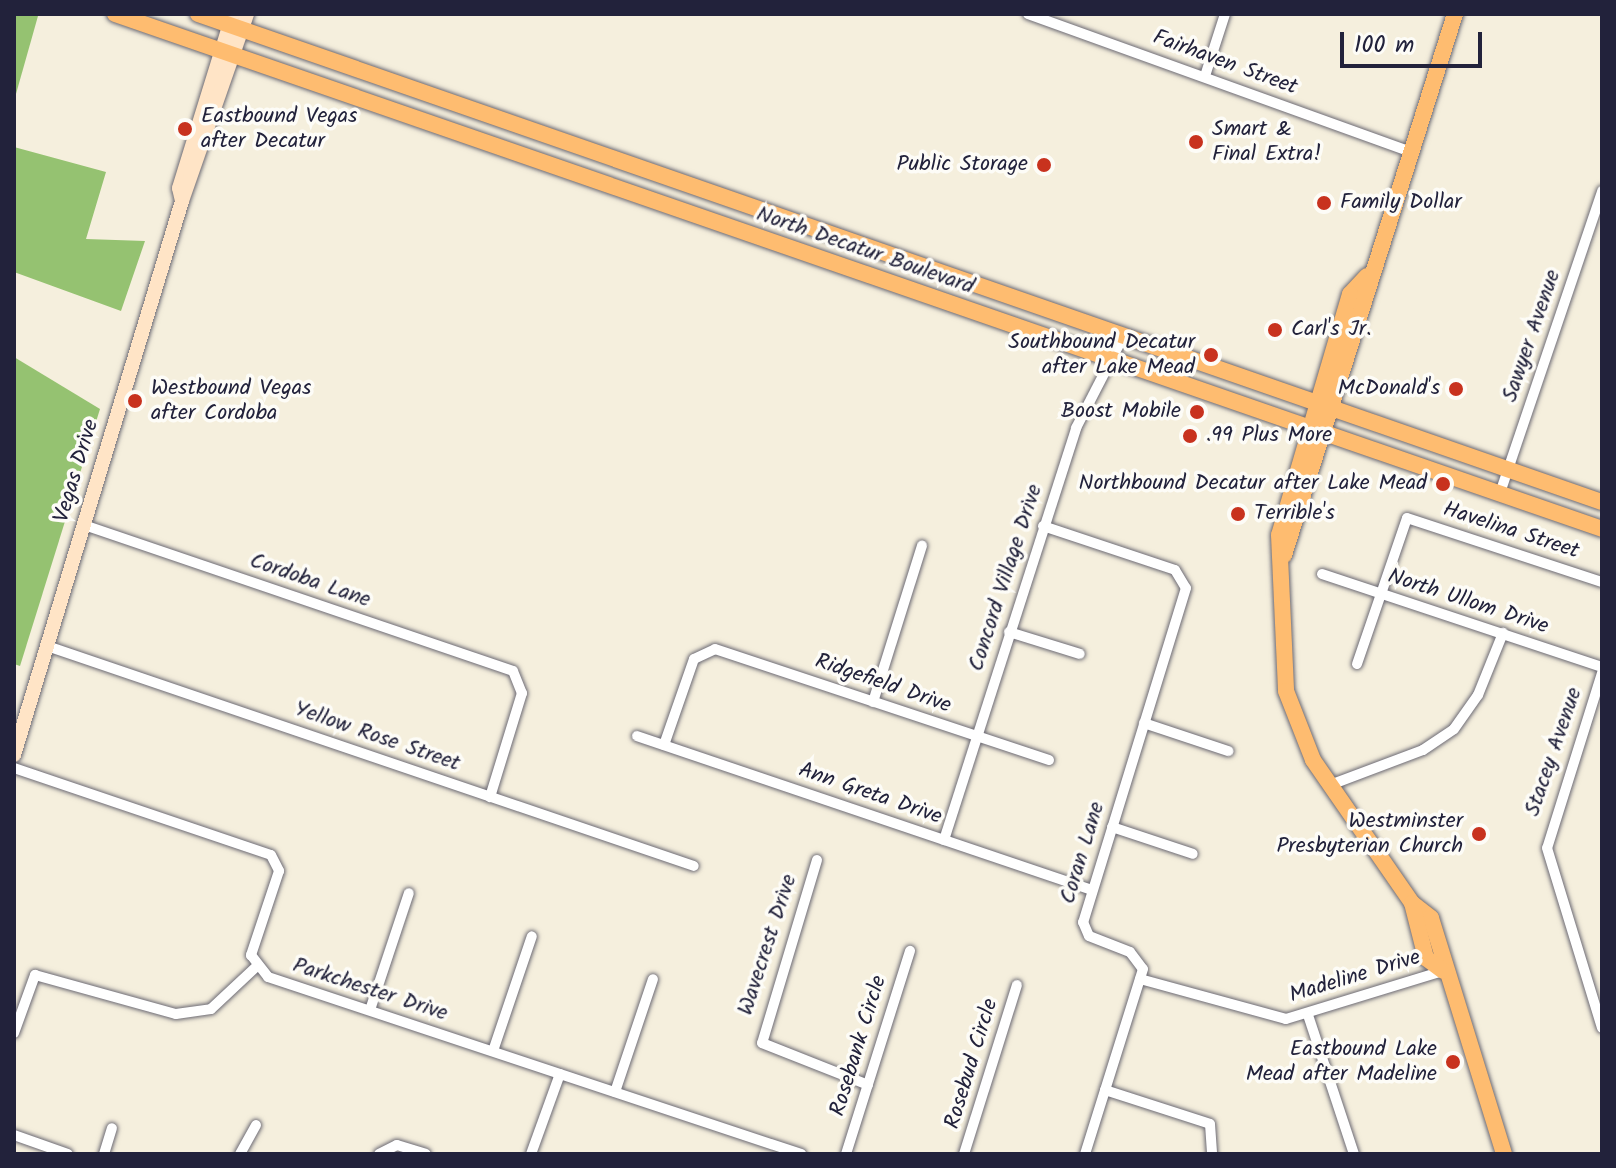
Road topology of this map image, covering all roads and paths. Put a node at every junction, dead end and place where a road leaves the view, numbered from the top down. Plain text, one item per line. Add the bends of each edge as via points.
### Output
1 (115, 14) edge
2 (198, 14) edge
3 (1028, 14) edge
4 (1225, 14) edge
5 (1455, 14) edge
6 (238, 20) edge
7 (228, 50) junction
8 (1205, 76) junction
9 (456, 101) junction
10 (446, 129) junction
11 (1409, 151) junction
12 (705, 190) junction
13 (1602, 191) edge
14 (698, 215) junction
15 (918, 263) junction
16 (909, 290) junction
17 (1123, 337) junction
18 (1112, 358) junction
19 (1322, 402) junction
20 (1315, 425) junction
21 (1508, 470) junction
22 (1500, 493) junction
23 (1602, 502) edge
24 (84, 525) junction
25 (1043, 526) junction
26 (1602, 529) edge
27 (922, 546) dead end
28 (1322, 574) dead end
29 (1602, 582) edge
30 (1379, 594) junction
31 (1009, 632) junction
32 (1503, 633) junction
33 (47, 646) junction
34 (1080, 654) dead end
35 (1357, 664) dead end
36 (1602, 670) edge
37 (873, 702) junction
38 (1144, 723) junction
39 (637, 736) dead end
40 (976, 736) junction
41 (664, 745) junction
42 (1228, 751) dead end
43 (14, 755) edge
44 (1049, 760) dead end
45 (14, 768) edge
46 (1330, 785) junction
47 (490, 797) junction
48 (1112, 827) junction
49 (944, 840) junction
50 (1193, 854) dead end
51 (817, 860) dead end
52 (694, 866) dead end
53 (1092, 890) junction
54 (409, 893) dead end
55 (532, 936) dead end
56 (910, 951) dead end
57 (256, 967) junction
58 (1443, 971) junction
59 (653, 979) dead end
60 (1140, 979) junction
61 (1017, 985) dead end
62 (370, 1010) junction
63 (1308, 1015) junction
64 (1602, 1028) edge
65 (14, 1031) edge
66 (493, 1051) junction
67 (560, 1074) junction
68 (868, 1085) junction
69 (1105, 1090) junction
70 (615, 1092) junction
71 (256, 1125) dead end
72 (112, 1128) dead end
73 (14, 1135) edge
74 (68, 1154) edge
75 (104, 1154) edge
76 (240, 1154) edge
77 (379, 1154) edge
78 (426, 1154) edge
79 (531, 1154) edge
80 (801, 1154) edge
81 (846, 1154) edge
82 (964, 1154) edge
83 (1085, 1154) edge
84 (1212, 1154) edge
85 (1354, 1154) edge
86 (1504, 1154) edge

1 - 7 main road, North Decatur Boulevard
2 - 6 main road, North Decatur Boulevard
3 - 8 street, Fairhaven Street
4 - 8 street
5 - 11 main road
6 - 7 main road, Vegas Drive
6 - 9 main road, North Decatur Boulevard
7 - 10 main road, North Decatur Boulevard
7 - 24 main road, Vegas Drive via 179,188 182,201
8 - 11 street, Fairhaven Street
9 - 10 main road
9 - 12 main road, North Decatur Boulevard
10 - 14 main road, North Decatur Boulevard
11 - 19 main road via 1367,276 1350,294
12 - 14 main road
12 - 15 main road, North Decatur Boulevard
13 - 21 street, Sawyer Avenue
14 - 16 main road, North Decatur Boulevard
15 - 16 main road
15 - 17 main road, North Decatur Boulevard
16 - 18 main road, North Decatur Boulevard
17 - 18 street, Concord Village Drive
17 - 19 main road, North Decatur Boulevard
18 - 20 main road, North Decatur Boulevard
18 - 25 street, Concord Village Drive via 1076,428
19 - 20 main road
19 - 21 main road, North Decatur Boulevard
20 - 22 main road, North Decatur Boulevard
20 - 46 main road via 1279,535 1284,555 1278,617 1286,691
21 - 22 street, Sawyer Avenue
21 - 23 main road, North Decatur Boulevard
22 - 26 main road, North Decatur Boulevard
24 - 33 main road, Vegas Drive
24 - 47 street, Cordoba Lane via 513,671 520,680
25 - 31 street, Concord Village Drive
25 - 38 street, Coran Lane via 1182,577 1186,588
27 - 37 street
28 - 30 street, North Ullom Drive
29 - 30 street, Havelina Street via 1407,518
30 - 32 street, North Ullom Drive
30 - 35 street
31 - 34 street
31 - 40 street, Concord Village Drive
32 - 36 street, North Ullom Drive
32 - 46 street via 1478,695 1454,729 1423,750
33 - 43 main road, Vegas Drive
33 - 47 street, Yellow Rose Street
36 - 64 street, Stacey Avenue via 1547,848
37 - 40 street, Ridgefield Drive
37 - 41 street, Ridgefield Drive via 703,650
38 - 42 street
38 - 48 street, Coran Lane
39 - 41 street, Ann Greta Drive
40 - 44 street, Ridgefield Drive
40 - 49 street, Concord Village Drive
41 - 49 street, Ann Greta Drive
45 - 57 street via 271,855 279,871 251,955
46 - 58 main road via 1412,903 1426,958
47 - 52 street, Yellow Rose Street
48 - 50 street
48 - 53 street, Coran Lane
49 - 53 street, Ann Greta Drive
51 - 68 street, Wavecrest Drive via 762,1043
53 - 60 street, Coran Lane via 1084,930 1142,961
54 - 62 street
55 - 66 street
56 - 68 street, Rosebank Circle
57 - 62 street, Parkchester Drive
57 - 65 street via 211,1009 176,1014 35,975
58 - 63 street, Madeline Drive
58 - 86 main road
59 - 70 street
60 - 63 street, Madeline Drive via 1267,1017
60 - 69 street
61 - 82 street, Rosebud Circle
62 - 66 street, Parkchester Drive
63 - 85 street
66 - 67 street, Parkchester Drive
67 - 70 street, Parkchester Drive
67 - 79 street
68 - 81 street, Rosebank Circle
69 - 83 street
69 - 84 street via 1203,1120 1214,1131
70 - 80 street, Parkchester Drive
71 - 76 street
72 - 75 street
73 - 74 street
77 - 78 street via 397,1145

